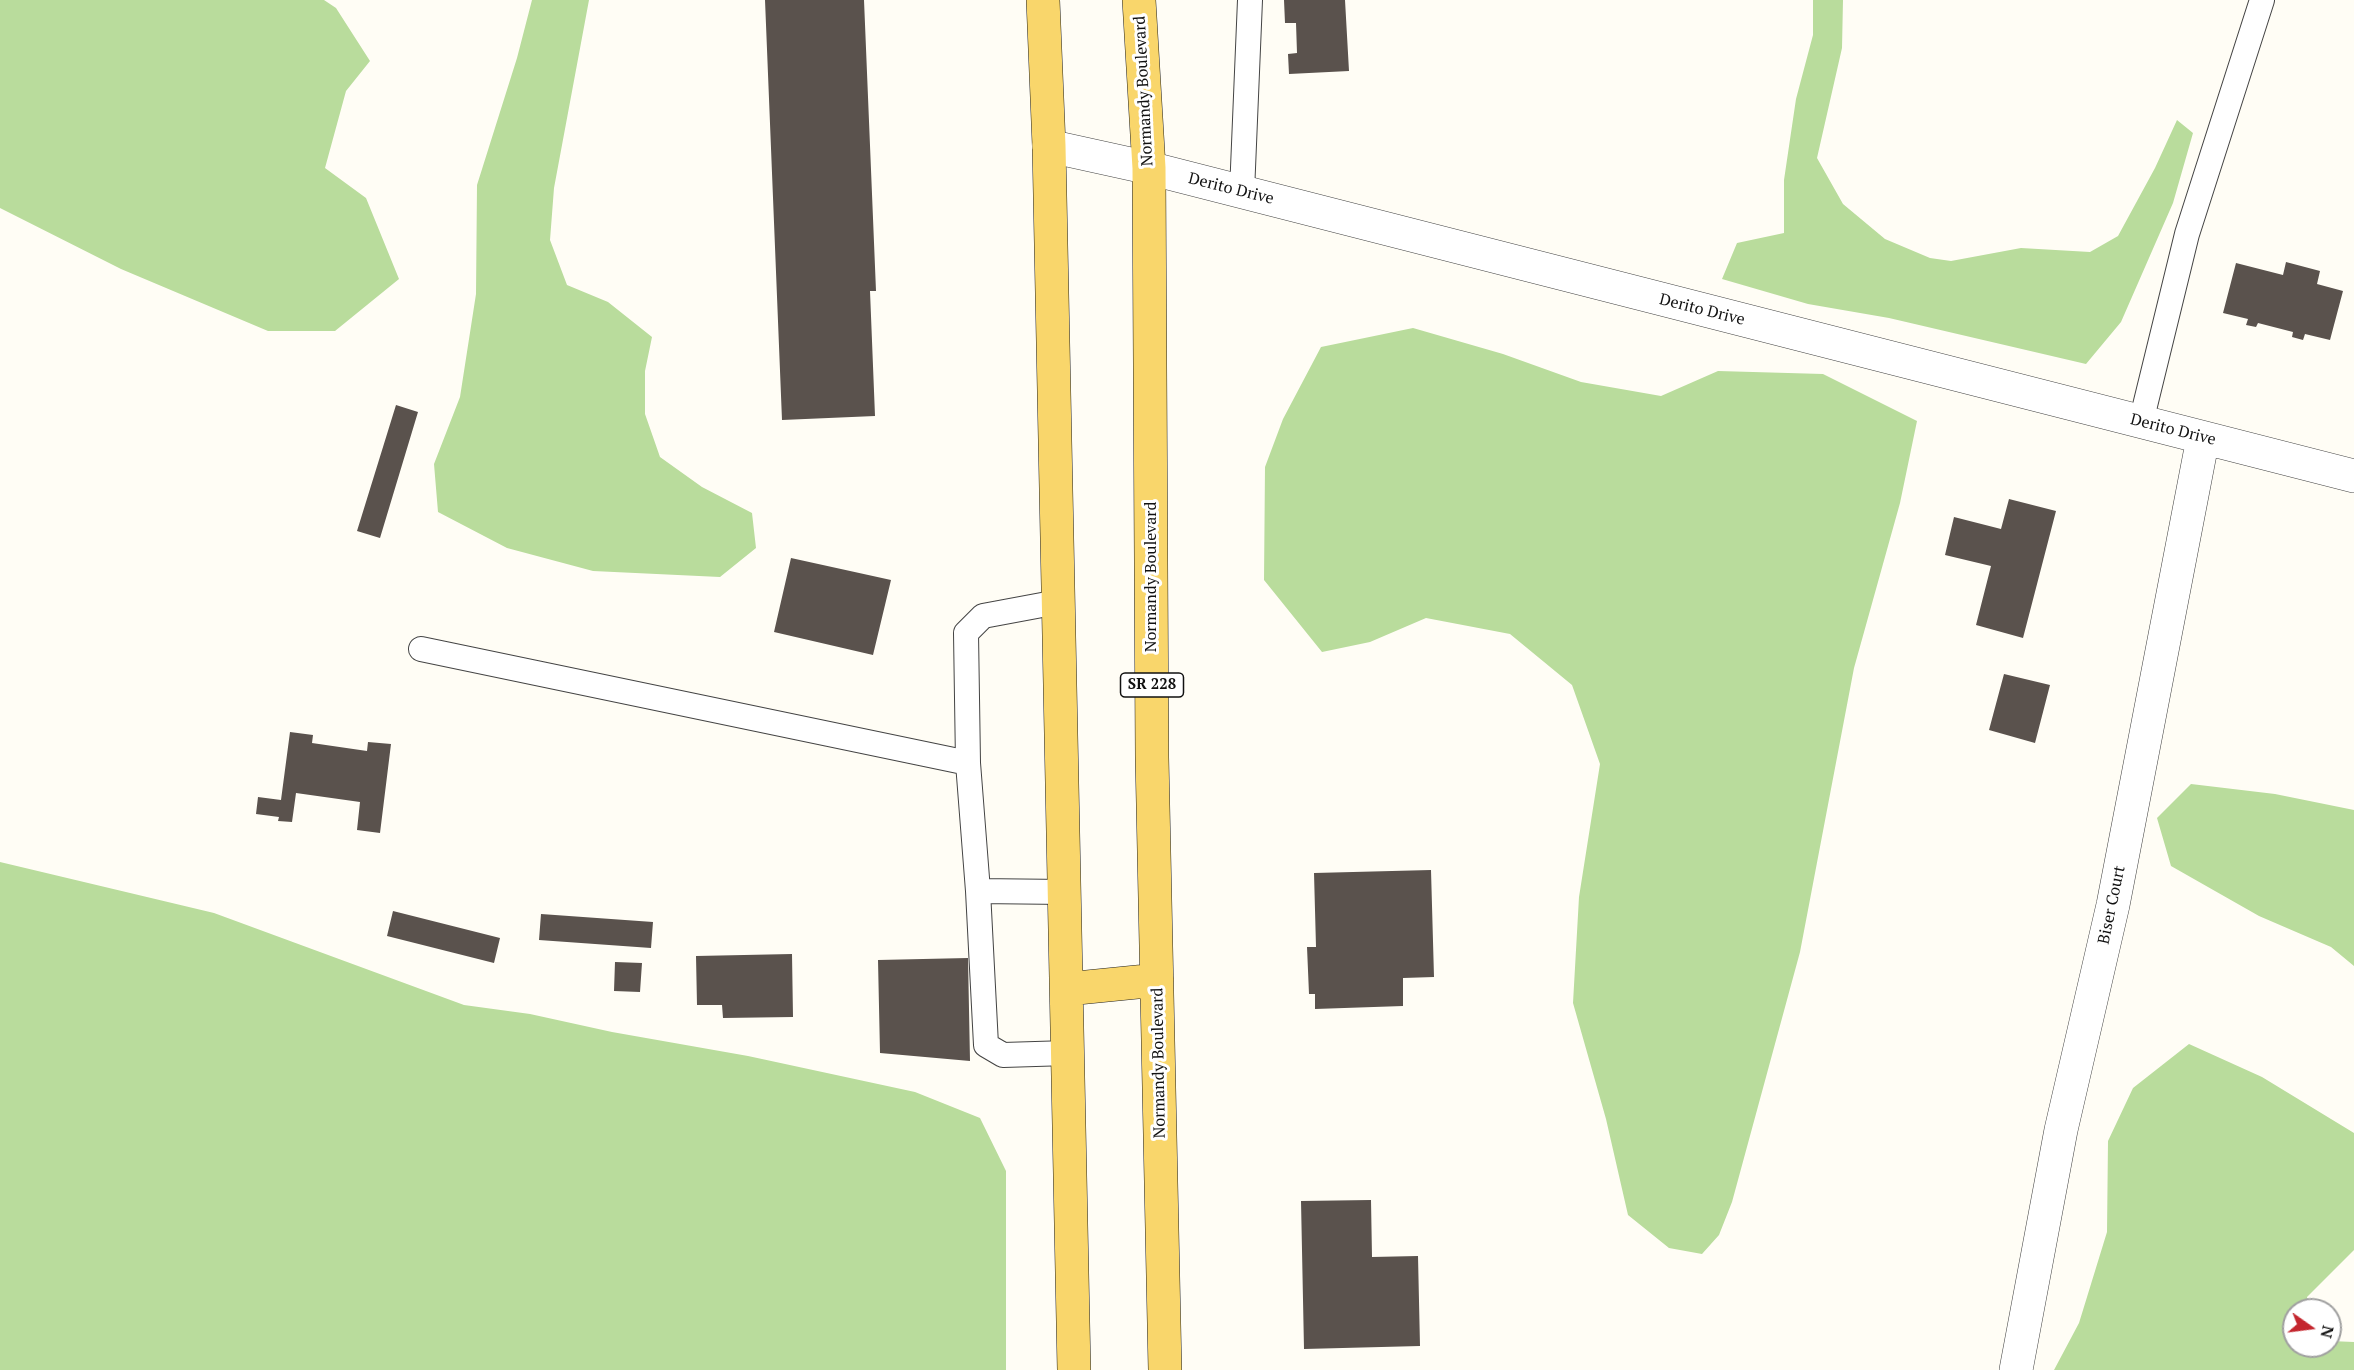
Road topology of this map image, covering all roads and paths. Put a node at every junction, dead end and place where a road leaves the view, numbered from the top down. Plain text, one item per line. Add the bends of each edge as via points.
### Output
1 (1043, 0) edge
2 (1139, 0) edge
3 (1250, 0) edge
4 (2262, 0) edge
5 (1050, 146) junction
6 (1149, 168) junction
7 (1242, 192) junction
8 (2140, 422) junction
9 (2203, 438) junction
10 (2354, 476) edge
11 (1058, 602) junction
12 (421, 649) dead end
13 (968, 763) junction
14 (978, 891) junction
15 (1065, 892) junction
16 (1157, 980) junction
17 (1067, 989) junction
18 (1068, 1053) junction
19 (1074, 1370) edge
20 (1165, 1370) edge
21 (2016, 1370) edge

1 - 5 main road
2 - 6 main road, Normandy Boulevard / SR 228
3 - 7 lane
4 - 8 lane via 2187,234
5 - 6 street, Derito Drive
5 - 11 main road
6 - 7 street, Derito Drive
6 - 16 main road, Normandy Boulevard / SR 228
7 - 8 street, Derito Drive
8 - 9 street, Derito Drive
9 - 10 street, Derito Drive
9 - 21 street, Biser Court via 2113,905 2061,1130
11 - 13 lane via 983,616 966,633
11 - 15 main road
12 - 13 lane
13 - 14 lane
14 - 15 lane
14 - 18 lane via 986,1045 1003,1055
15 - 17 main road
16 - 17 main road
16 - 20 main road, Normandy Boulevard / SR 228
17 - 18 main road
18 - 19 main road

